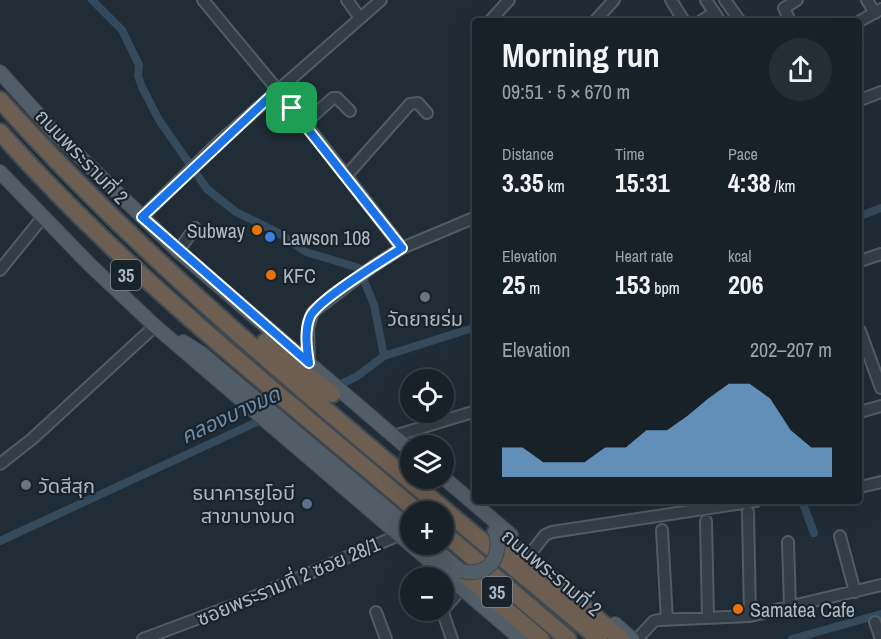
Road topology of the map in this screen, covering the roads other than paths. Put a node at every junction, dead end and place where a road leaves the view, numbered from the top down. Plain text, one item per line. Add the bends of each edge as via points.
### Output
1 (203, 0) edge
2 (346, 0) edge
3 (381, 0) edge
4 (509, 0) edge
5 (614, 0) edge
6 (671, 0) edge
7 (706, 0) edge
8 (725, 0) edge
9 (775, 0) edge
10 (797, 0) edge
11 (867, 0) edge
12 (878, 11) edge
13 (717, 17) edge
14 (786, 17) edge
15 (360, 18) junction
16 (493, 18) edge
17 (601, 18) edge
18 (682, 18) edge
19 (739, 18) edge
20 (862, 20) edge
21 (0, 72) edge
22 (277, 90) junction
23 (881, 92) edge
24 (862, 99) edge
25 (0, 100) edge
26 (0, 109) edge
27 (350, 111) dead end
28 (427, 113) dead end
29 (305, 123) junction
30 (0, 132) edge
31 (0, 144) edge
32 (0, 172) edge
33 (346, 176) junction
34 (43, 217) junction
35 (142, 217) junction
36 (472, 219) edge
37 (195, 228) dead end
38 (402, 248) junction
39 (178, 251) junction
40 (881, 254) edge
41 (862, 260) edge
42 (0, 270) edge
43 (218, 315) junction
44 (155, 326) junction
45 (862, 337) edge
46 (285, 344) junction
47 (309, 363) junction
48 (318, 378) junction
49 (881, 388) edge
50 (256, 399) junction
51 (335, 399) junction
52 (881, 406) edge
53 (862, 411) edge
54 (472, 412) edge
55 (394, 436) junction
56 (400, 441) edge
57 (400, 451) edge
58 (0, 464) edge
59 (881, 482) edge
60 (454, 487) edge
61 (862, 487) edge
62 (445, 489) edge
63 (405, 501) edge
64 (430, 501) edge
65 (472, 502) edge
66 (474, 504) edge
67 (701, 504) edge
68 (676, 506) edge
69 (400, 510) edge
70 (748, 512) dead end
71 (454, 521) edge
72 (706, 521) dead end
73 (400, 528) edge
74 (400, 528) edge
75 (662, 530) dead end
76 (496, 532) junction
77 (400, 534) edge
78 (840, 536) dead end
79 (454, 542) edge
80 (789, 542) dead end
81 (531, 553) junction
82 (454, 554) edge
83 (432, 555) edge
84 (439, 555) edge
85 (461, 580) junction
86 (881, 585) edge
87 (454, 592) edge
88 (855, 592) junction
89 (790, 607) junction
90 (376, 612) dead end
91 (750, 616) junction
92 (708, 618) junction
93 (667, 620) junction
94 (446, 621) edge
95 (875, 622) dead end
96 (514, 637) edge
97 (143, 639) edge
98 (386, 639) edge
99 (452, 639) edge
100 (541, 639) edge
101 (552, 639) edge
102 (568, 639) edge
103 (593, 639) edge
104 (599, 639) edge
105 (621, 639) edge
106 (632, 639) edge
107 (637, 639) edge
108 (881, 639) edge

1 - 22 street
2 - 15 street
3 - 15 street
4 - 16 street
5 - 17 street
6 - 18 street
7 - 13 street
8 - 19 street
9 - 14 street
10 - 14 street
11 - 12 street
12 - 20 street
15 - 22 street
21 - 35 main road, ถนนพระรามที่ 2 via 53,132
22 - 29 street
22 - 35 street
23 - 24 street
25 - 43 highway, ถนนพระรามที่ 2 / 35 via 166,270
26 - 64 highway via 163,273
27 - 29 street via 338,98 333,98
28 - 33 street via 418,103 410,104
29 - 33 street
30 - 63 highway via 144,276
31 - 50 highway, 35 via 65,215
32 - 34 main road, 35
33 - 38 street
34 - 42 street
34 - 44 main road, 35
35 - 39 main road, ถนนพระรามที่ 2
36 - 38 street
37 - 39 street
38 - 47 street via 310,316
39 - 46 main road, ถนนพระรามที่ 2
40 - 41 street
43 - 48 highway
43 - 51 highway, ถนนพระรามที่ 2 / 35 via 294,380
44 - 50 main road, 35
44 - 58 street
45 - 49 street
46 - 47 main road, ถนนพระรามที่ 2
46 - 48 main road
47 - 48 main road, ถนนพระรามที่ 2
48 - 51 highway
50 - 69 highway, 35 via 298,422
50 - 73 main road, 35 via 280,433
50 - 74 main road
51 - 55 main road, ถนนพระรามที่ 2 / 35
51 - 57 main road
51 - 104 highway, ถนนพระรามที่ 2 / 35
52 - 53 street
54 - 55 street
55 - 56 main road, ถนนพระรามที่ 2 / 35
59 - 61 street
60 - 65 main road, ถนนพระรามที่ 2
62 - 76 main road
66 - 81 main road, ถนนพระรามที่ 2
67 - 68 street
68 - 81 street via 552,532
70 - 91 street
71 - 103 highway
72 - 92 street
75 - 93 street
76 - 85 main road, bridge via 498,550 491,565
76 - 105 highway
77 - 97 street, ซอยพระรามที่ 2 ซอย 28/1 via 272,590
78 - 88 street
79 - 102 highway
80 - 89 street
81 - 106 main road, ถนนพระรามที่ 2
82 - 101 highway, 35
83 - 85 main road, 35
84 - 85 main road
85 - 87 street
85 - 96 main road, 35
85 - 100 highway
86 - 88 street
88 - 89 street
89 - 91 street
90 - 98 street
91 - 92 street
92 - 93 street
93 - 107 street via 654,621
94 - 99 street
95 - 108 street

